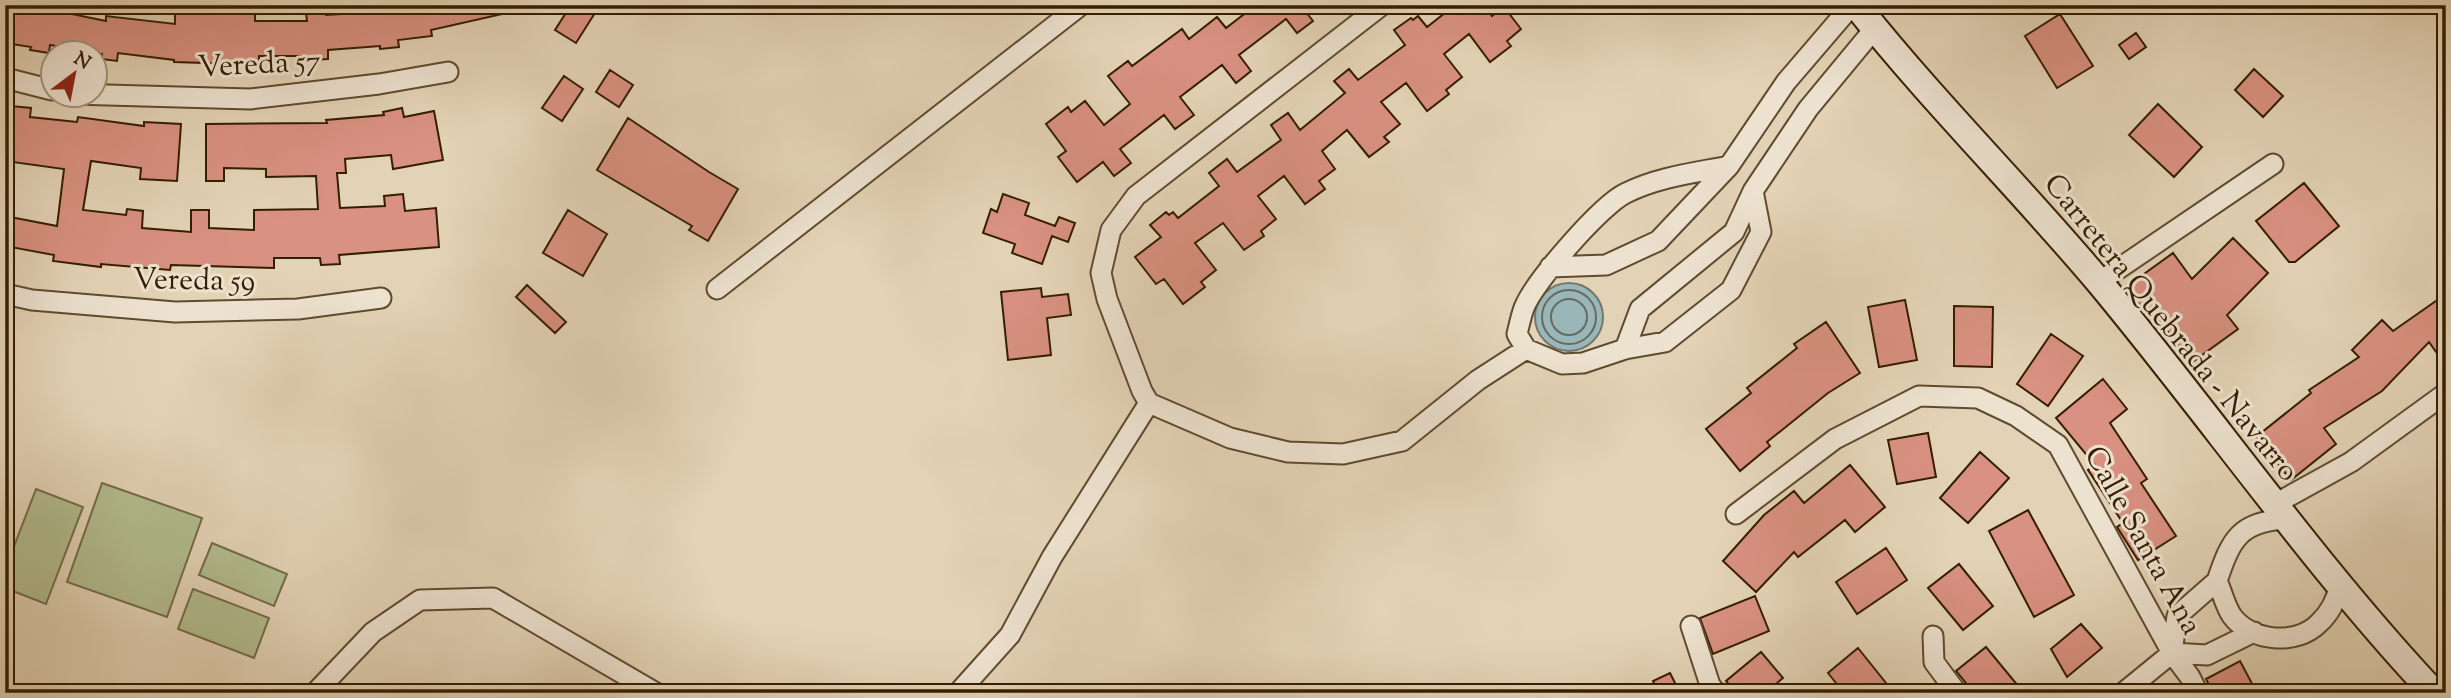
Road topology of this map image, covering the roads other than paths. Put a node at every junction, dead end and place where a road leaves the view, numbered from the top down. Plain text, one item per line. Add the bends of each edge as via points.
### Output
1 (1081, 5) edge
2 (1382, 5) edge
3 (1854, 5) edge
4 (1875, 28) junction
5 (448, 72) dead end
6 (5, 78) edge
7 (38, 86) edge
8 (108, 95) edge
9 (2273, 164) dead end
10 (1729, 166) junction
11 (1753, 191) junction
12 (1550, 267) junction
13 (2099, 282) junction
14 (717, 289) dead end
15 (5, 294) edge
16 (381, 298) dead end
17 (1526, 349) junction
18 (1625, 349) junction
19 (2446, 393) edge
20 (1149, 403) junction
21 (2281, 512) junction
22 (1735, 514) dead end
23 (2217, 581) junction
24 (2340, 586) junction
25 (1691, 626) dead end
26 (2254, 632) junction
27 (1933, 636) dead end
28 (2172, 653) junction
29 (315, 693) edge
30 (656, 693) edge
31 (958, 693) edge
32 (1716, 693) edge
33 (1957, 693) edge
34 (2123, 693) edge
35 (2198, 693) edge
36 (2434, 693) edge

1 - 14 street
2 - 20 street via 1136,196 1111,230 1101,272 1107,299
3 - 4 street, Carretera Quebrada - Navarro
3 - 10 street via 1786,82
4 - 11 street via 1808,109
4 - 13 street, Carretera Quebrada - Navarro
5 - 8 street, Vereda 57 via 250,99
6 - 7 street
9 - 13 street
10 - 12 street via 1662,179 1623,194
10 - 12 street via 1658,241 1606,265
11 - 18 street via 1734,232 1640,309
11 - 18 street via 1761,232 1731,290 1665,342
12 - 17 street via 1524,307 1517,334
13 - 21 street, Carretera Quebrada - Navarro
15 - 16 street, Vereda 59 via 175,312 298,309
17 - 18 street via 1562,364 1583,363
17 - 20 street via 1478,380 1402,441 1343,454 1288,452 1230,438
19 - 21 street
20 - 31 street via 1052,557 1010,635
21 - 23 street via 2242,532 2227,549
21 - 24 street, Carretera Quebrada - Navarro
22 - 28 street, Calle Santa Ana via 1835,439 1908,401 1919,396 1978,397 2058,445
23 - 26 street via 2232,616
23 - 28 street via 2177,616
24 - 26 street via 2332,608 2317,626 2296,637 2273,638
24 - 36 street, Carretera Quebrada - Navarro
25 - 32 street
26 - 28 street via 2207,655
27 - 33 street via 1934,662
28 - 34 street
28 - 35 street, Calle Santa Ana
29 - 30 street via 373,632 420,600 493,598

